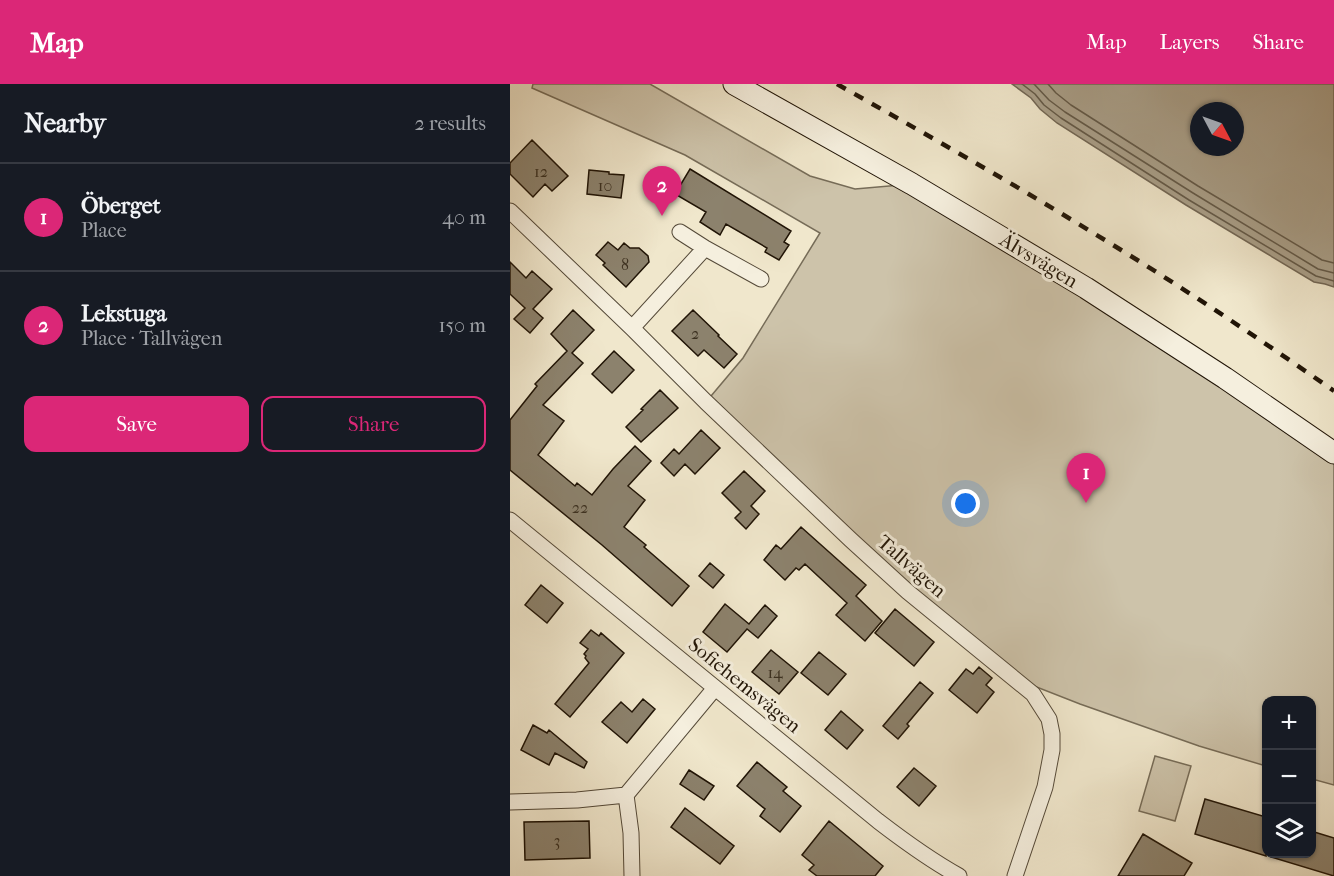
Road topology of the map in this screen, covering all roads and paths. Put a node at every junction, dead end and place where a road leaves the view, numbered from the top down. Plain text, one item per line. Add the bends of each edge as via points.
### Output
1 (734, 84) edge
2 (510, 211) edge
3 (680, 232) dead end
4 (705, 248) junction
5 (760, 279) dead end
6 (632, 328) junction
7 (1334, 453) edge
8 (510, 520) edge
9 (715, 688) junction
10 (626, 795) junction
11 (510, 802) edge
12 (632, 876) edge
13 (959, 876) edge
14 (1015, 876) edge

1 - 7 main road, Älvsvägen via 1086,288
2 - 6 street, Tallvägen
3 - 4 street
4 - 5 street
4 - 6 street
6 - 14 street, Tallvägen via 851,540 1033,694 1049,719 1052,750 1045,787
8 - 9 street, Sofiehemsvägen
9 - 10 street
9 - 13 street, Sofiehemsvägen via 901,839
10 - 11 street
10 - 12 street

